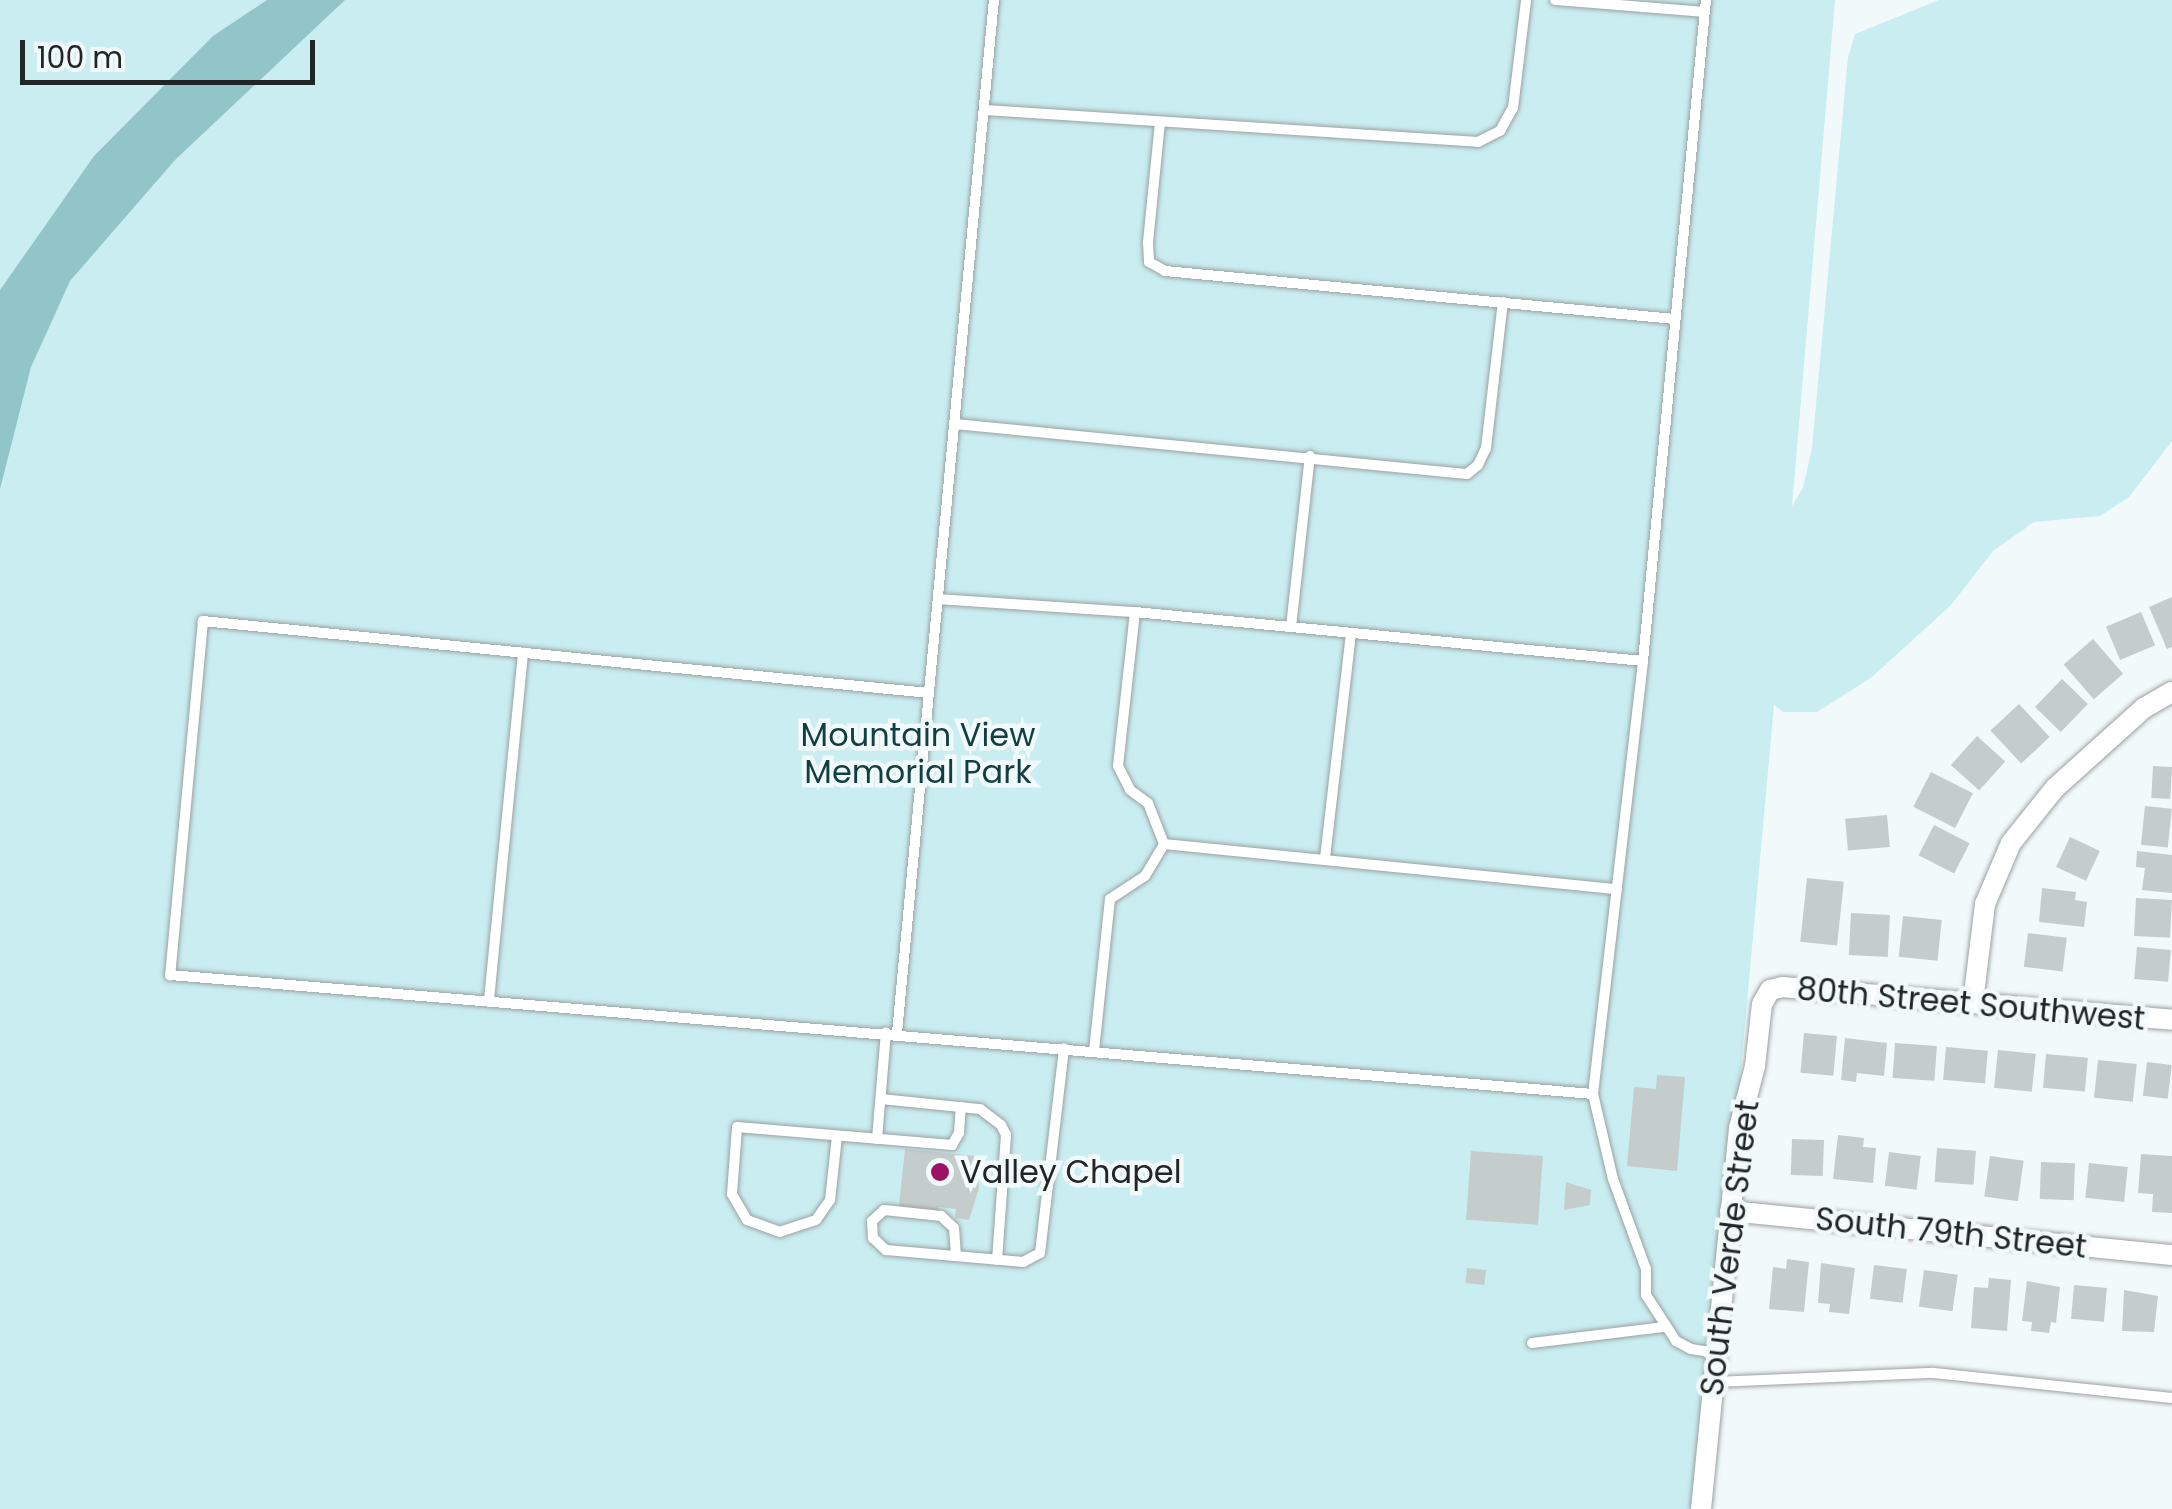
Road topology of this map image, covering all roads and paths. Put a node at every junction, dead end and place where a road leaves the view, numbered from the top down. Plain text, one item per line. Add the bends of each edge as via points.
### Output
1 (994, 0) edge
2 (1526, 0) edge
3 (1555, 0) edge
4 (1705, 6) edge
5 (985, 110) junction
6 (1160, 122) junction
7 (1503, 302) junction
8 (1675, 320) junction
9 (955, 424) junction
10 (1310, 456) junction
11 (938, 599) junction
12 (1135, 612) junction
13 (1291, 627) junction
14 (1351, 633) junction
15 (523, 653) junction
16 (1643, 661) junction
17 (2172, 692) edge
18 (929, 693) junction
19 (1164, 844) junction
20 (1325, 858) junction
21 (1617, 888) junction
22 (1770, 990) joint
23 (489, 1000) junction
24 (1972, 1002) junction
25 (2172, 1020) edge
26 (891, 1032) junction
27 (1064, 1048) junction
28 (1094, 1050) junction
29 (1593, 1094) junction
30 (881, 1098) junction
31 (961, 1107) junction
32 (837, 1136) junction
33 (877, 1140) junction
34 (1730, 1212) junction
35 (2172, 1255) edge
36 (956, 1256) junction
37 (997, 1260) junction
38 (1664, 1327) junction
39 (1532, 1344) dead end
40 (1716, 1353) junction
41 (1713, 1382) junction
42 (2172, 1398) edge
43 (1701, 1509) edge

1 - 5 lane
2 - 6 lane via 1513,108 1500,131 1478,142
3 - 4 lane
4 - 8 lane
5 - 6 lane
5 - 9 lane
6 - 7 lane via 1149,262 1165,271
7 - 8 lane
7 - 10 lane via 1486,448 1467,474
8 - 16 lane
9 - 10 lane
9 - 11 lane
10 - 13 lane
11 - 12 lane
11 - 18 lane
12 - 13 lane
12 - 19 lane via 1118,766 1130,790 1148,802
13 - 14 lane
14 - 16 lane
14 - 20 lane
15 - 18 lane
15 - 23 lane
15 - 23 lane via 203,621 170,974
16 - 21 lane
17 - 24 street via 2144,708 2055,788 2011,844 1986,904
18 - 26 lane
19 - 20 lane
19 - 28 lane via 1145,876 1110,899
20 - 21 lane
21 - 29 lane
22 - 24 street, 80th Street Southwest
22 - 34 street, South Verde Street via 1739,1128
23 - 26 lane
24 - 25 street, 80th Street Southwest
26 - 27 lane
26 - 30 lane
27 - 28 lane
27 - 37 lane via 1044,1246 1032,1260
28 - 29 lane
29 - 38 lane via 1613,1179 1646,1270 1646,1295
30 - 31 lane
30 - 33 lane
31 - 33 lane via 952,1145
31 - 37 lane via 992,1116 1006,1135
32 - 32 lane via 737,1127 732,1194 746,1220 780,1232 816,1220 830,1200
32 - 33 lane
34 - 35 street, South 79th Street
34 - 40 street, South Verde Street
36 - 36 lane via 886,1250 873,1238 872,1221 884,1210 941,1216 954,1228
36 - 37 lane
38 - 39 lane
38 - 40 lane via 1692,1350
40 - 41 street, South Verde Street
41 - 42 lane via 1934,1373
41 - 43 street, South Verde Street

